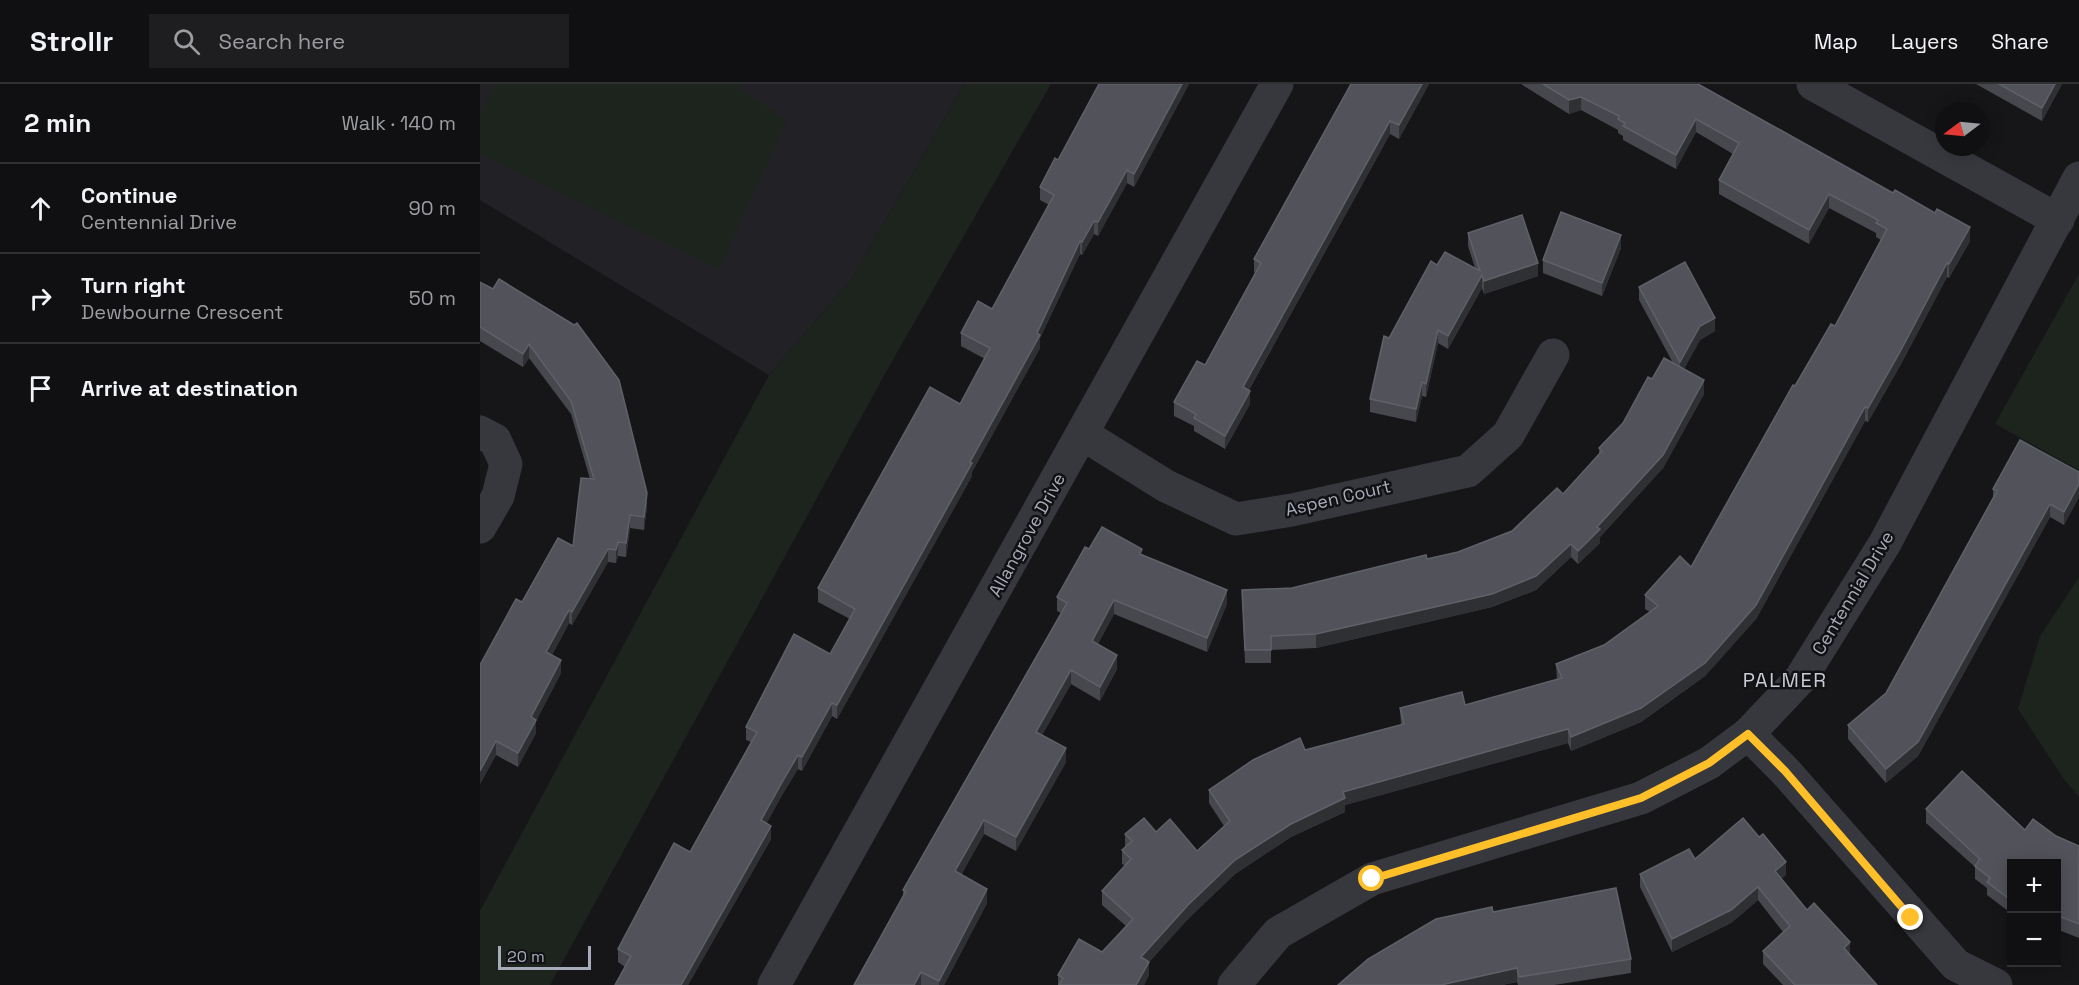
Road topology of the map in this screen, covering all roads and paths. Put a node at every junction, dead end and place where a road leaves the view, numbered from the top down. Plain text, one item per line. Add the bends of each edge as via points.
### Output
1 (1277, 84) edge
2 (1813, 84) edge
3 (2079, 178) edge
4 (2058, 220) junction
5 (1553, 355) dead end
6 (480, 432) edge
7 (1084, 435) junction
8 (480, 527) edge
9 (1748, 734) junction
10 (774, 985) edge
11 (1234, 985) edge
12 (1996, 985) edge

1 - 7 street, Allangrove Drive
2 - 4 street
3 - 4 street, Centennial Drive
4 - 9 street, Centennial Drive via 1885,543 1801,678
5 - 7 street, Aspen Court via 1508,435 1468,471 1292,510 1236,519 1166,486
6 - 8 street via 495,440 506,464 498,496
7 - 10 street, Allangrove Drive
9 - 11 street, Centennial Drive via 1709,763 1641,798 1372,879 1278,933
9 - 12 street via 1956,965

